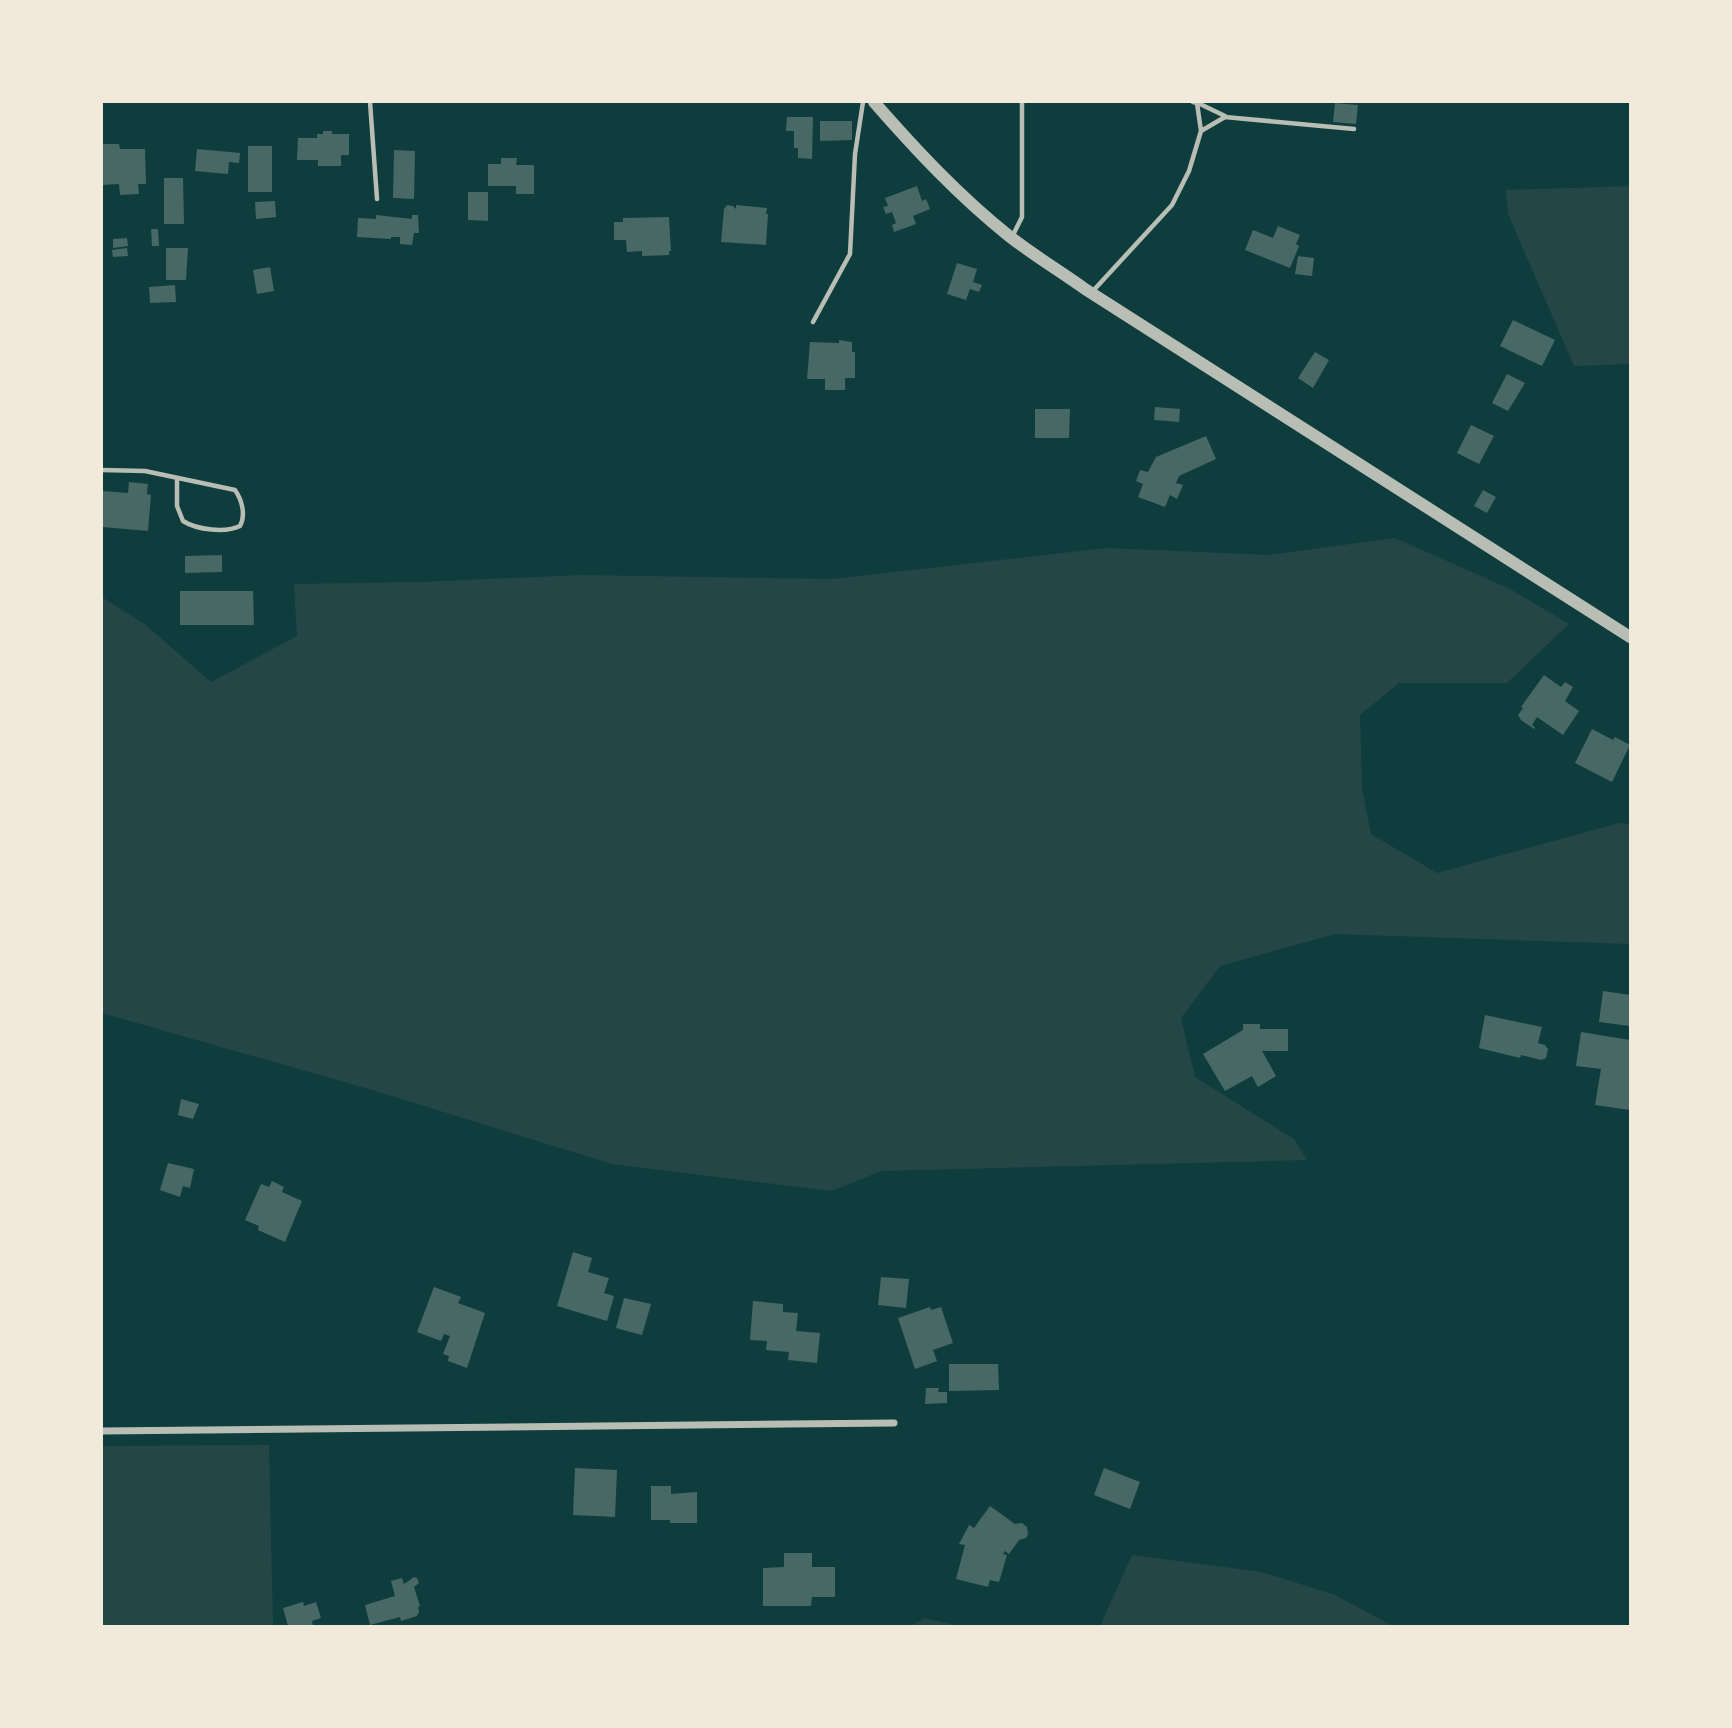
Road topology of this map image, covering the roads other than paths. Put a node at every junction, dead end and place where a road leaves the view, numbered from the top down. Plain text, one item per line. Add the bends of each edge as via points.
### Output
1 (370, 102) edge
2 (873, 102) edge
3 (1022, 102) edge
4 (1195, 102) edge
5 (1225, 117) junction
6 (1354, 130) dead end
7 (1201, 131) junction
8 (377, 199) dead end
9 (1011, 238) junction
10 (1091, 292) junction
11 (813, 322) dead end
12 (102, 470) edge
13 (177, 479) junction
14 (1630, 637) edge
15 (894, 1423) dead end
16 (102, 1431) edge

1 - 8 lane
2 - 9 street via 918,152
2 - 11 lane via 855,154 850,254
3 - 9 lane via 1022,218
4 - 5 lane
4 - 7 lane
5 - 6 lane
5 - 7 lane
7 - 10 lane via 1172,205
9 - 10 street
10 - 14 street
12 - 13 lane via 128,469
13 - 13 lane via 235,490 243,522 226,530 183,521 177,506
15 - 16 street

